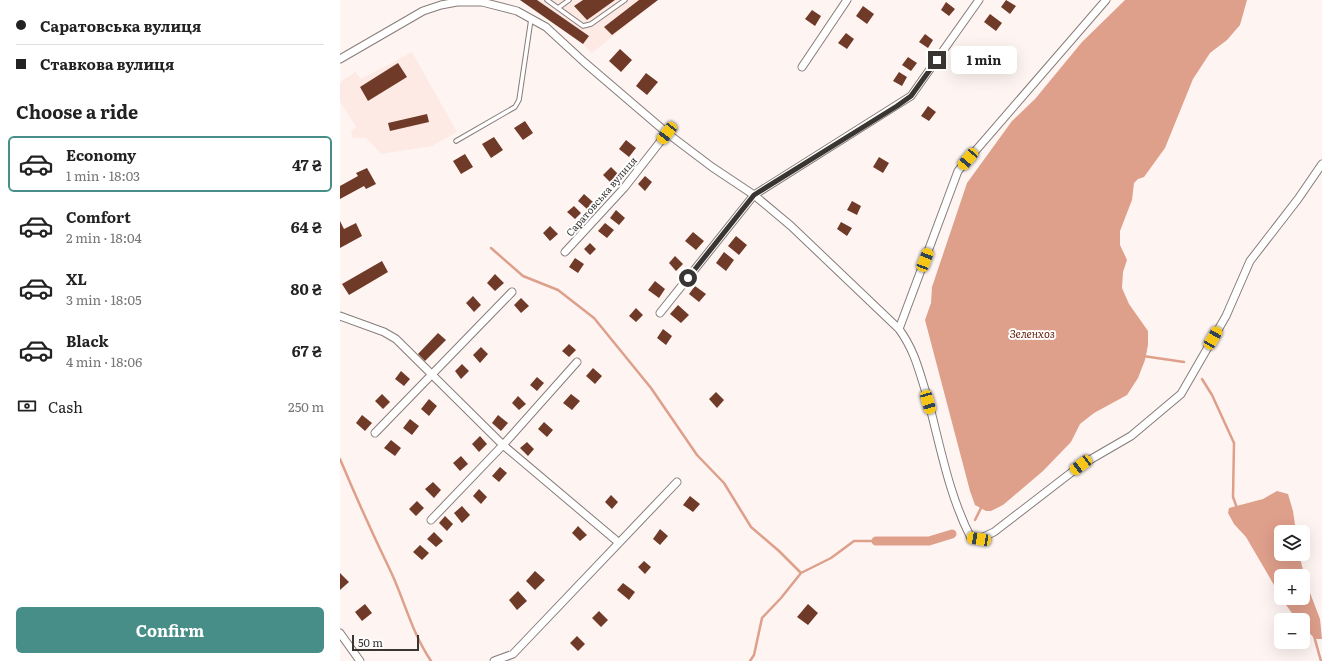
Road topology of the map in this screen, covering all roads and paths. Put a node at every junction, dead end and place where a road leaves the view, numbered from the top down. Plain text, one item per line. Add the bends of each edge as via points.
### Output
1 (547, 0) edge
2 (570, 0) edge
3 (625, 0) edge
4 (847, 0) edge
5 (979, 0) edge
6 (1106, 0) edge
7 (465, 1) edge
8 (558, 8) junction
9 (531, 18) junction
10 (340, 59) edge
11 (802, 67) dead end
12 (667, 133) junction
13 (456, 141) dead end
14 (1322, 164) edge
15 (754, 195) junction
16 (565, 252) dead end
17 (512, 292) dead end
18 (660, 313) dead end
19 (340, 316) edge
20 (899, 329) junction
21 (577, 362) dead end
22 (432, 373) junction
23 (375, 434) dead end
24 (503, 445) junction
25 (677, 482) dead end
26 (432, 520) dead end
27 (618, 542) junction
28 (340, 633) edge
29 (360, 661) edge
30 (494, 661) edge

1 - 8 lane
2 - 8 lane
3 - 8 lane via 591,24 584,26
4 - 11 street
5 - 15 street via 911,96
6 - 20 street via 958,171
7 - 9 street via 510,9
7 - 10 street via 423,11
9 - 12 street via 546,27
9 - 13 lane via 519,100 515,107
12 - 15 street
12 - 16 street, Саратовська вулиця via 624,188
14 - 20 street via 1298,200 1250,261 1226,316 1181,394 1131,436 1081,465 994,532 979,539 971,538 960,517 951,492 941,445 917,361 910,344
15 - 18 street
15 - 20 street via 791,226
17 - 22 street
19 - 22 street via 396,339
21 - 24 street
22 - 23 street
22 - 24 street
24 - 26 street
24 - 27 street
25 - 27 street
27 - 30 street via 513,654
28 - 29 street

